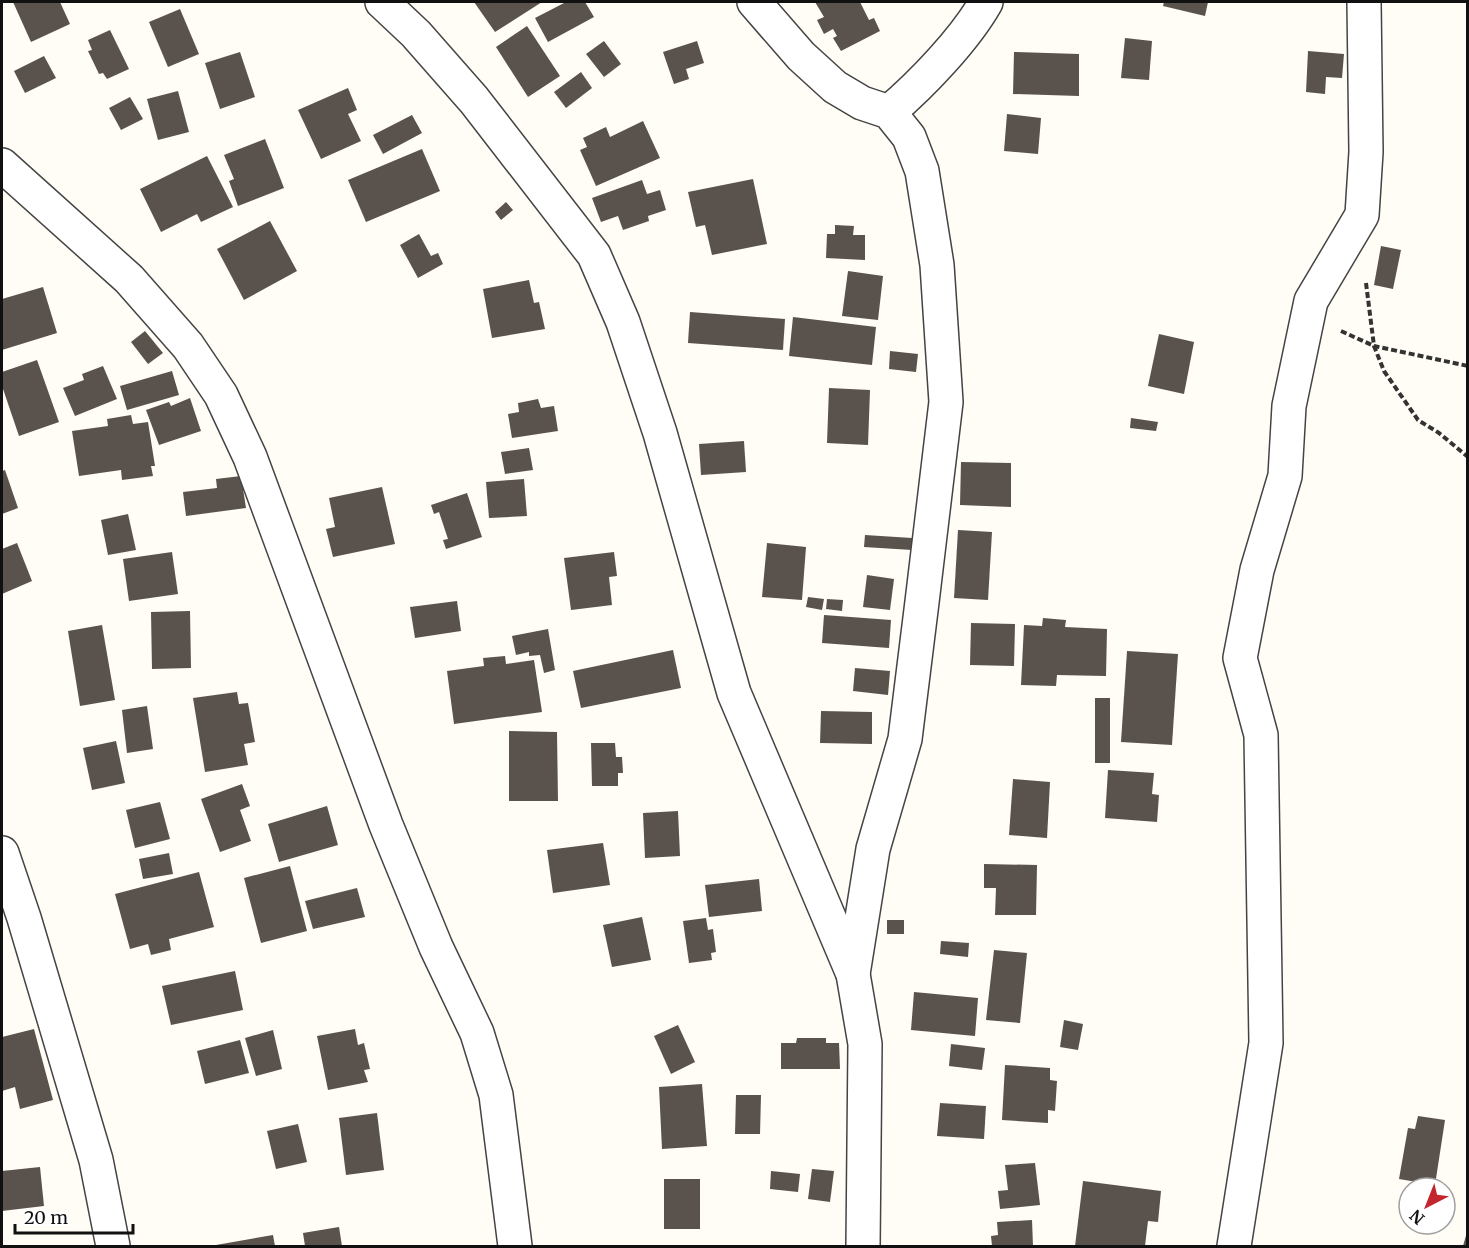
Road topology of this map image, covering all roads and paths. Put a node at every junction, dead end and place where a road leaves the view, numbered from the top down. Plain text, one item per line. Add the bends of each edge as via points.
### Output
1 (382, 2) edge
2 (754, 2) edge
3 (986, 2) edge
4 (1364, 2) edge
5 (889, 112) junction
6 (2, 165) edge
7 (1348, 238) junction
8 (1304, 334) junction
9 (1374, 346) junction
10 (1467, 366) edge
11 (1467, 457) edge
12 (2, 853) edge
13 (853, 974) junction
14 (113, 1246) edge
15 (515, 1246) edge
16 (863, 1246) edge
17 (1234, 1246) edge

1 - 13 street via 474,100 594,255 623,322 660,433 734,693
2 - 5 street via 801,56 835,87 862,104
3 - 5 street via 941,61
4 - 7 street via 1366,152 1362,215
5 - 13 street via 909,138 922,171 937,265 946,402 905,739 873,849
6 - 15 street via 129,279 188,346 222,395 250,457 386,825 477,1033 495,1095
7 - 8 street via 1311,301
7 - 9 path via 1359,253 1367,285
8 - 9 path via 1324,327
8 - 17 street via 1289,406 1285,476 1257,570 1240,658 1261,735 1266,1043
9 - 10 path
9 - 11 path via 1384,371 1418,420
12 - 14 street via 96,1160
13 - 16 street via 865,1044

